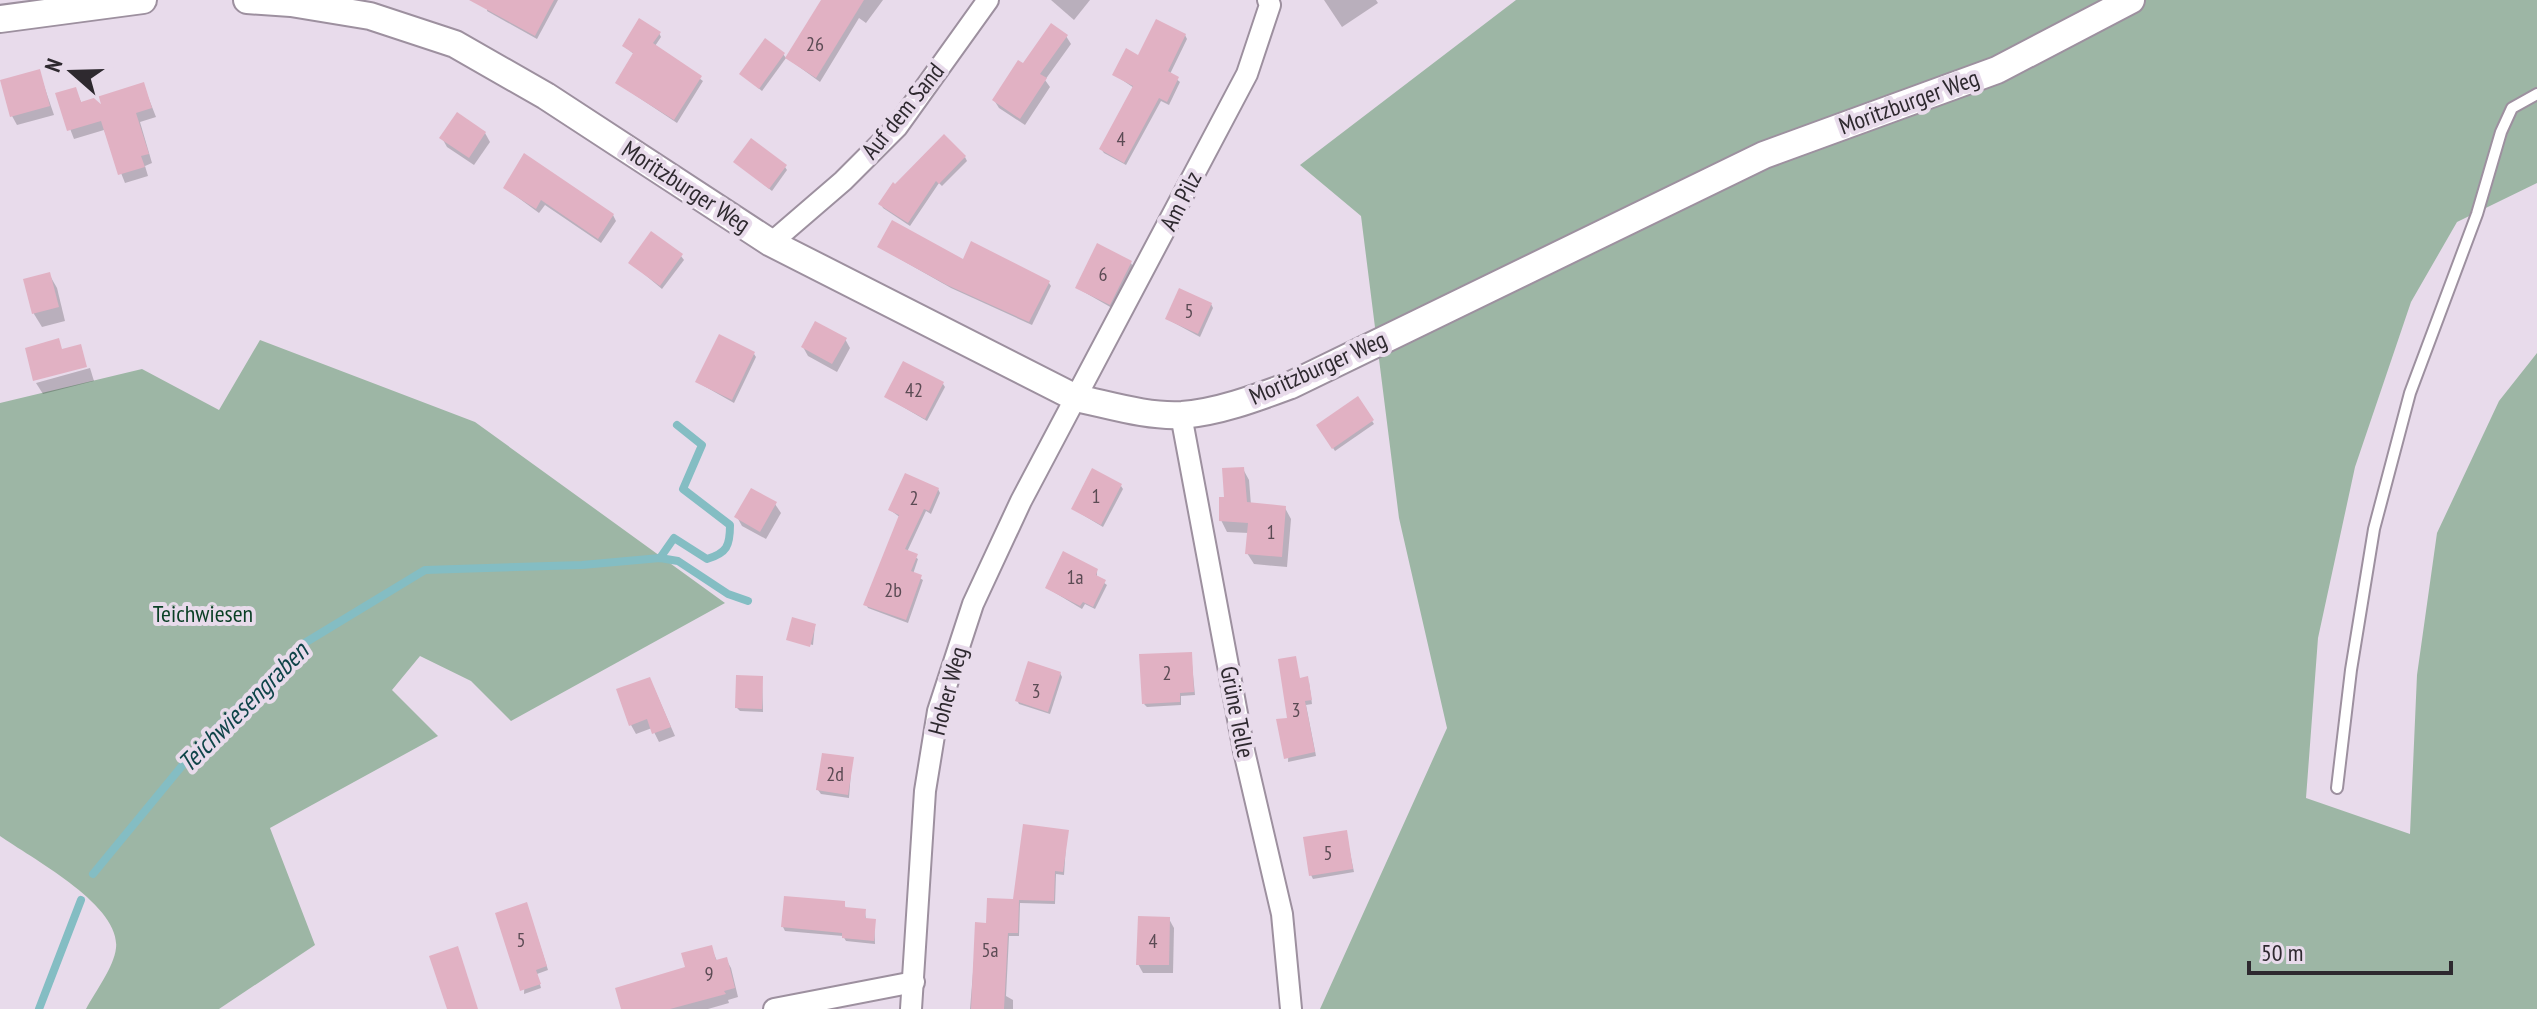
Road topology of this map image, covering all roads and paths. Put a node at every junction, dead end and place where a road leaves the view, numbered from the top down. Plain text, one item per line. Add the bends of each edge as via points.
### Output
1 (143, 0) edge
2 (247, 0) edge
3 (988, 0) edge
4 (1268, 0) edge
5 (2131, 0) edge
6 (0, 19) edge
7 (2537, 94) edge
8 (771, 243) junction
9 (1076, 398) junction
10 (1181, 415) junction
11 (2337, 788) dead end
12 (914, 982) junction
13 (774, 1009) edge
14 (911, 1009) edge
15 (1291, 1009) edge

1 - 6 street
2 - 8 street, Moritzburger Weg via 370,16 455,44 546,96
3 - 8 street, Auf dem Sand via 897,127
4 - 9 street, Am Pilz via 1247,74
5 - 10 street, Moritzburger Weg via 1997,70 1764,155 1291,385
7 - 11 lane via 2512,108 2410,393 2374,529
8 - 9 street, Moritzburger Weg
9 - 10 street, Moritzburger Weg
9 - 12 street, Hoher Weg via 973,604 938,711 925,791
10 - 15 street, Grüne Telle via 1244,751 1282,914
12 - 13 street
12 - 14 street, Hoher Weg

